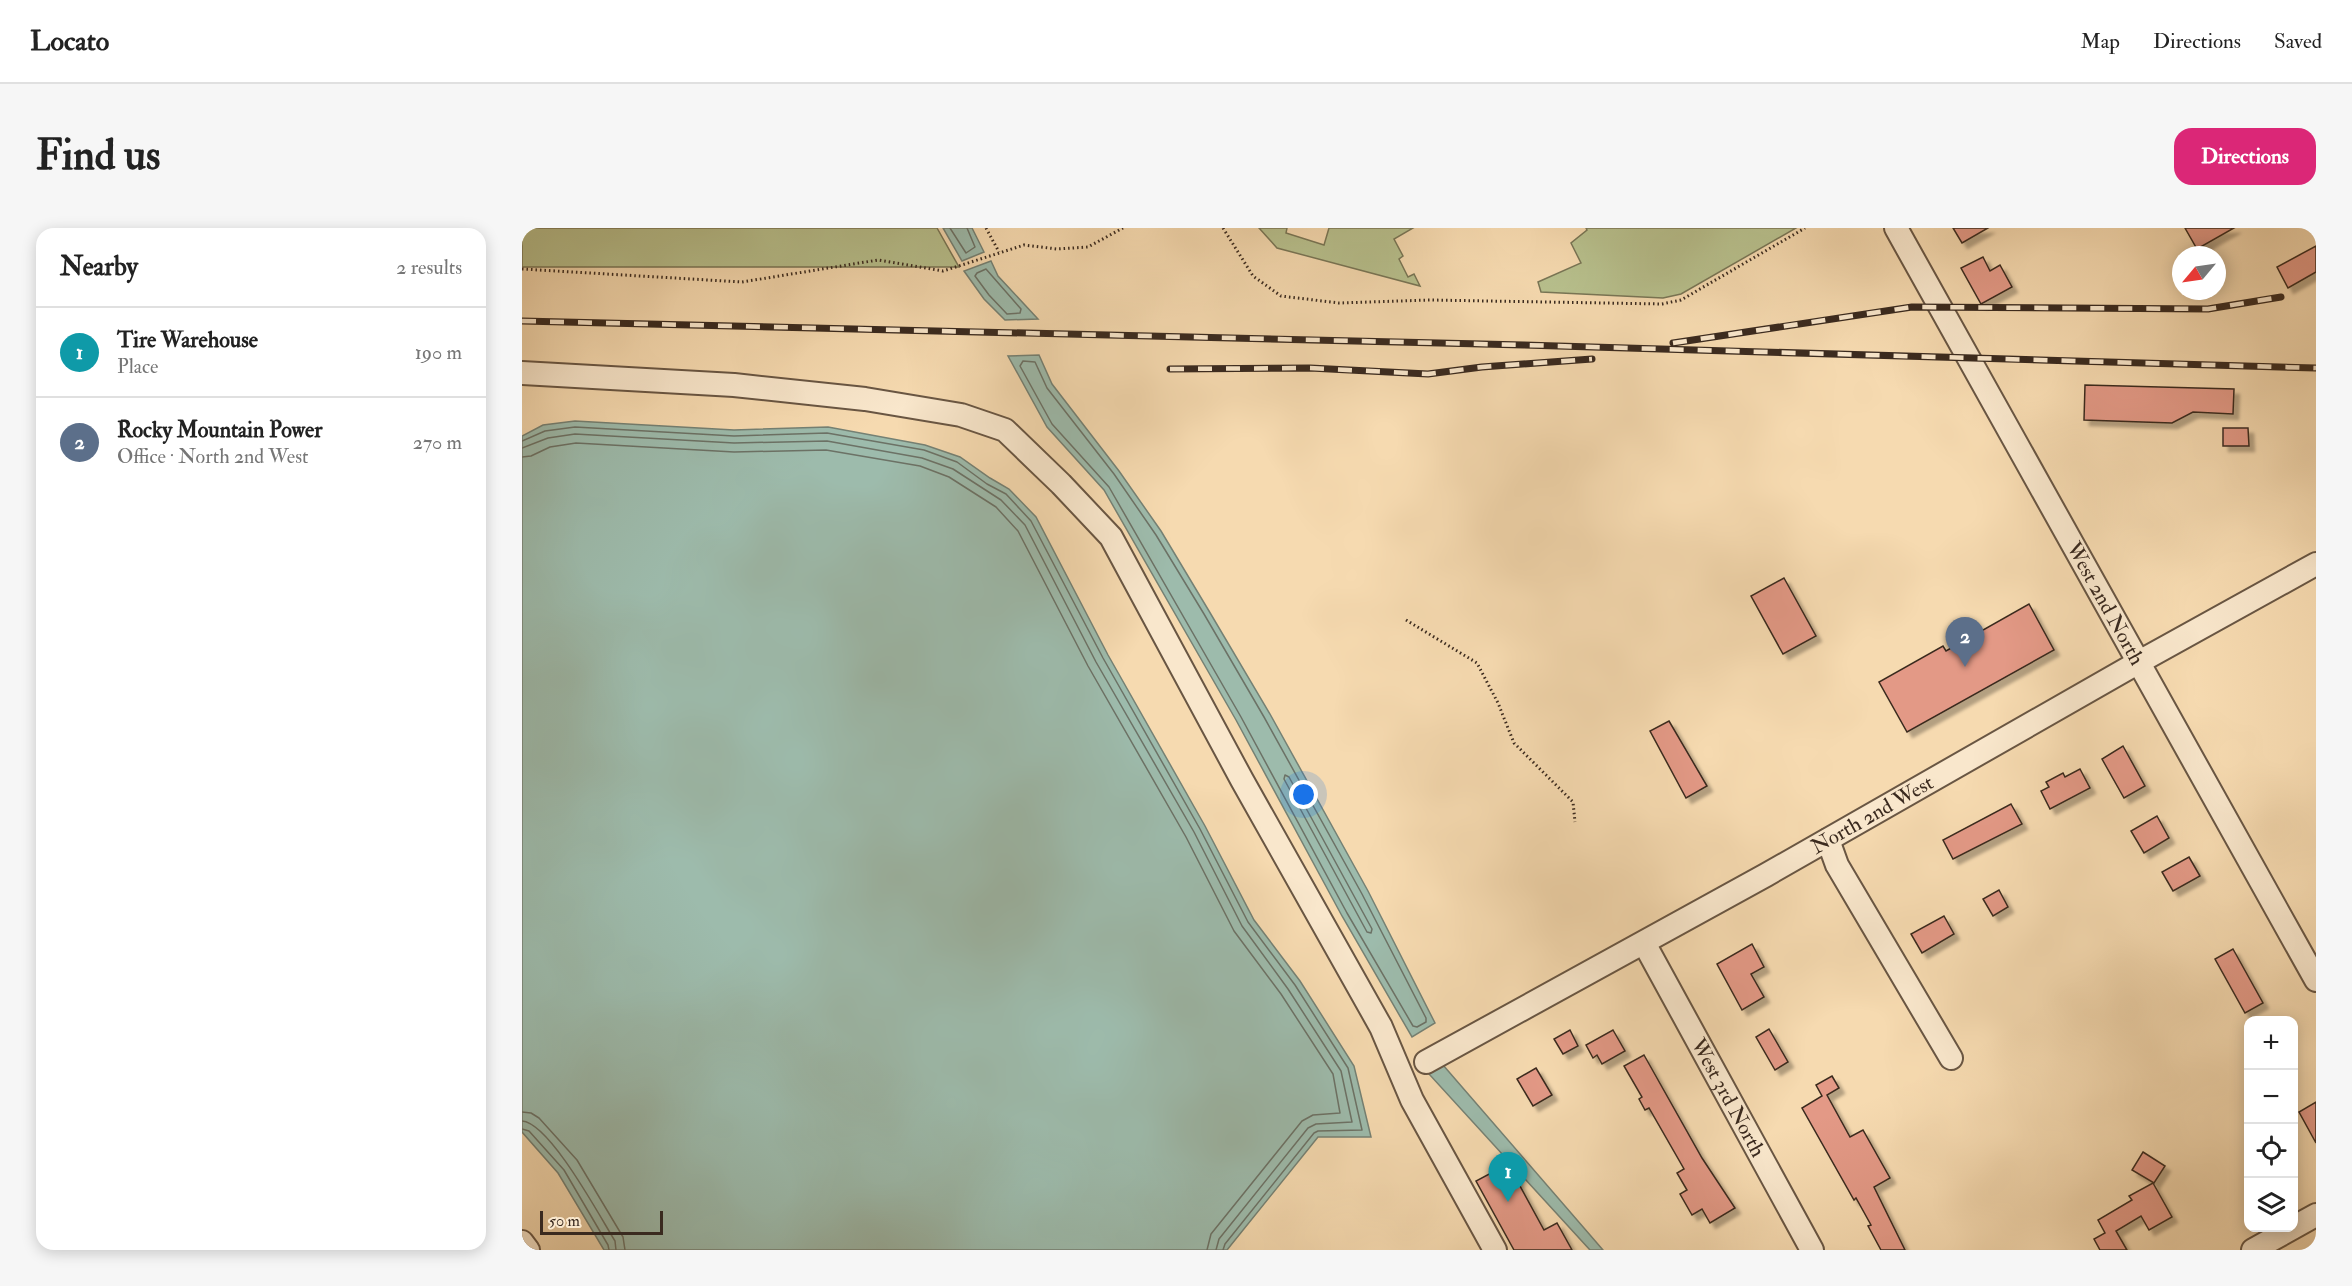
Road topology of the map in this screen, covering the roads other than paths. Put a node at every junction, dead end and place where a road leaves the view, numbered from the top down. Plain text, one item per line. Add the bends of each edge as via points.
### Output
1 (1896, 228) edge
2 (522, 373) edge
3 (2316, 564) edge
4 (2139, 662) junction
5 (1828, 840) junction
6 (1644, 943) junction
7 (2316, 980) edge
8 (1951, 1058) dead end
9 (1426, 1062) dead end
10 (2316, 1215) edge
11 (522, 1242) edge
12 (528, 1250) edge
13 (1494, 1250) edge
14 (1812, 1250) edge
15 (2253, 1250) edge

1 - 4 street, West 2nd North
2 - 13 street via 734,385 865,399 961,415 1005,430 1111,537 1381,1027 1412,1100
3 - 4 street, North 2nd West
4 - 5 street, North 2nd West
4 - 7 street, West 2nd North
5 - 6 street, North 2nd West
5 - 8 street via 1837,865
6 - 9 street, North 2nd West
6 - 14 street, West 3rd North
10 - 15 street
11 - 12 street

